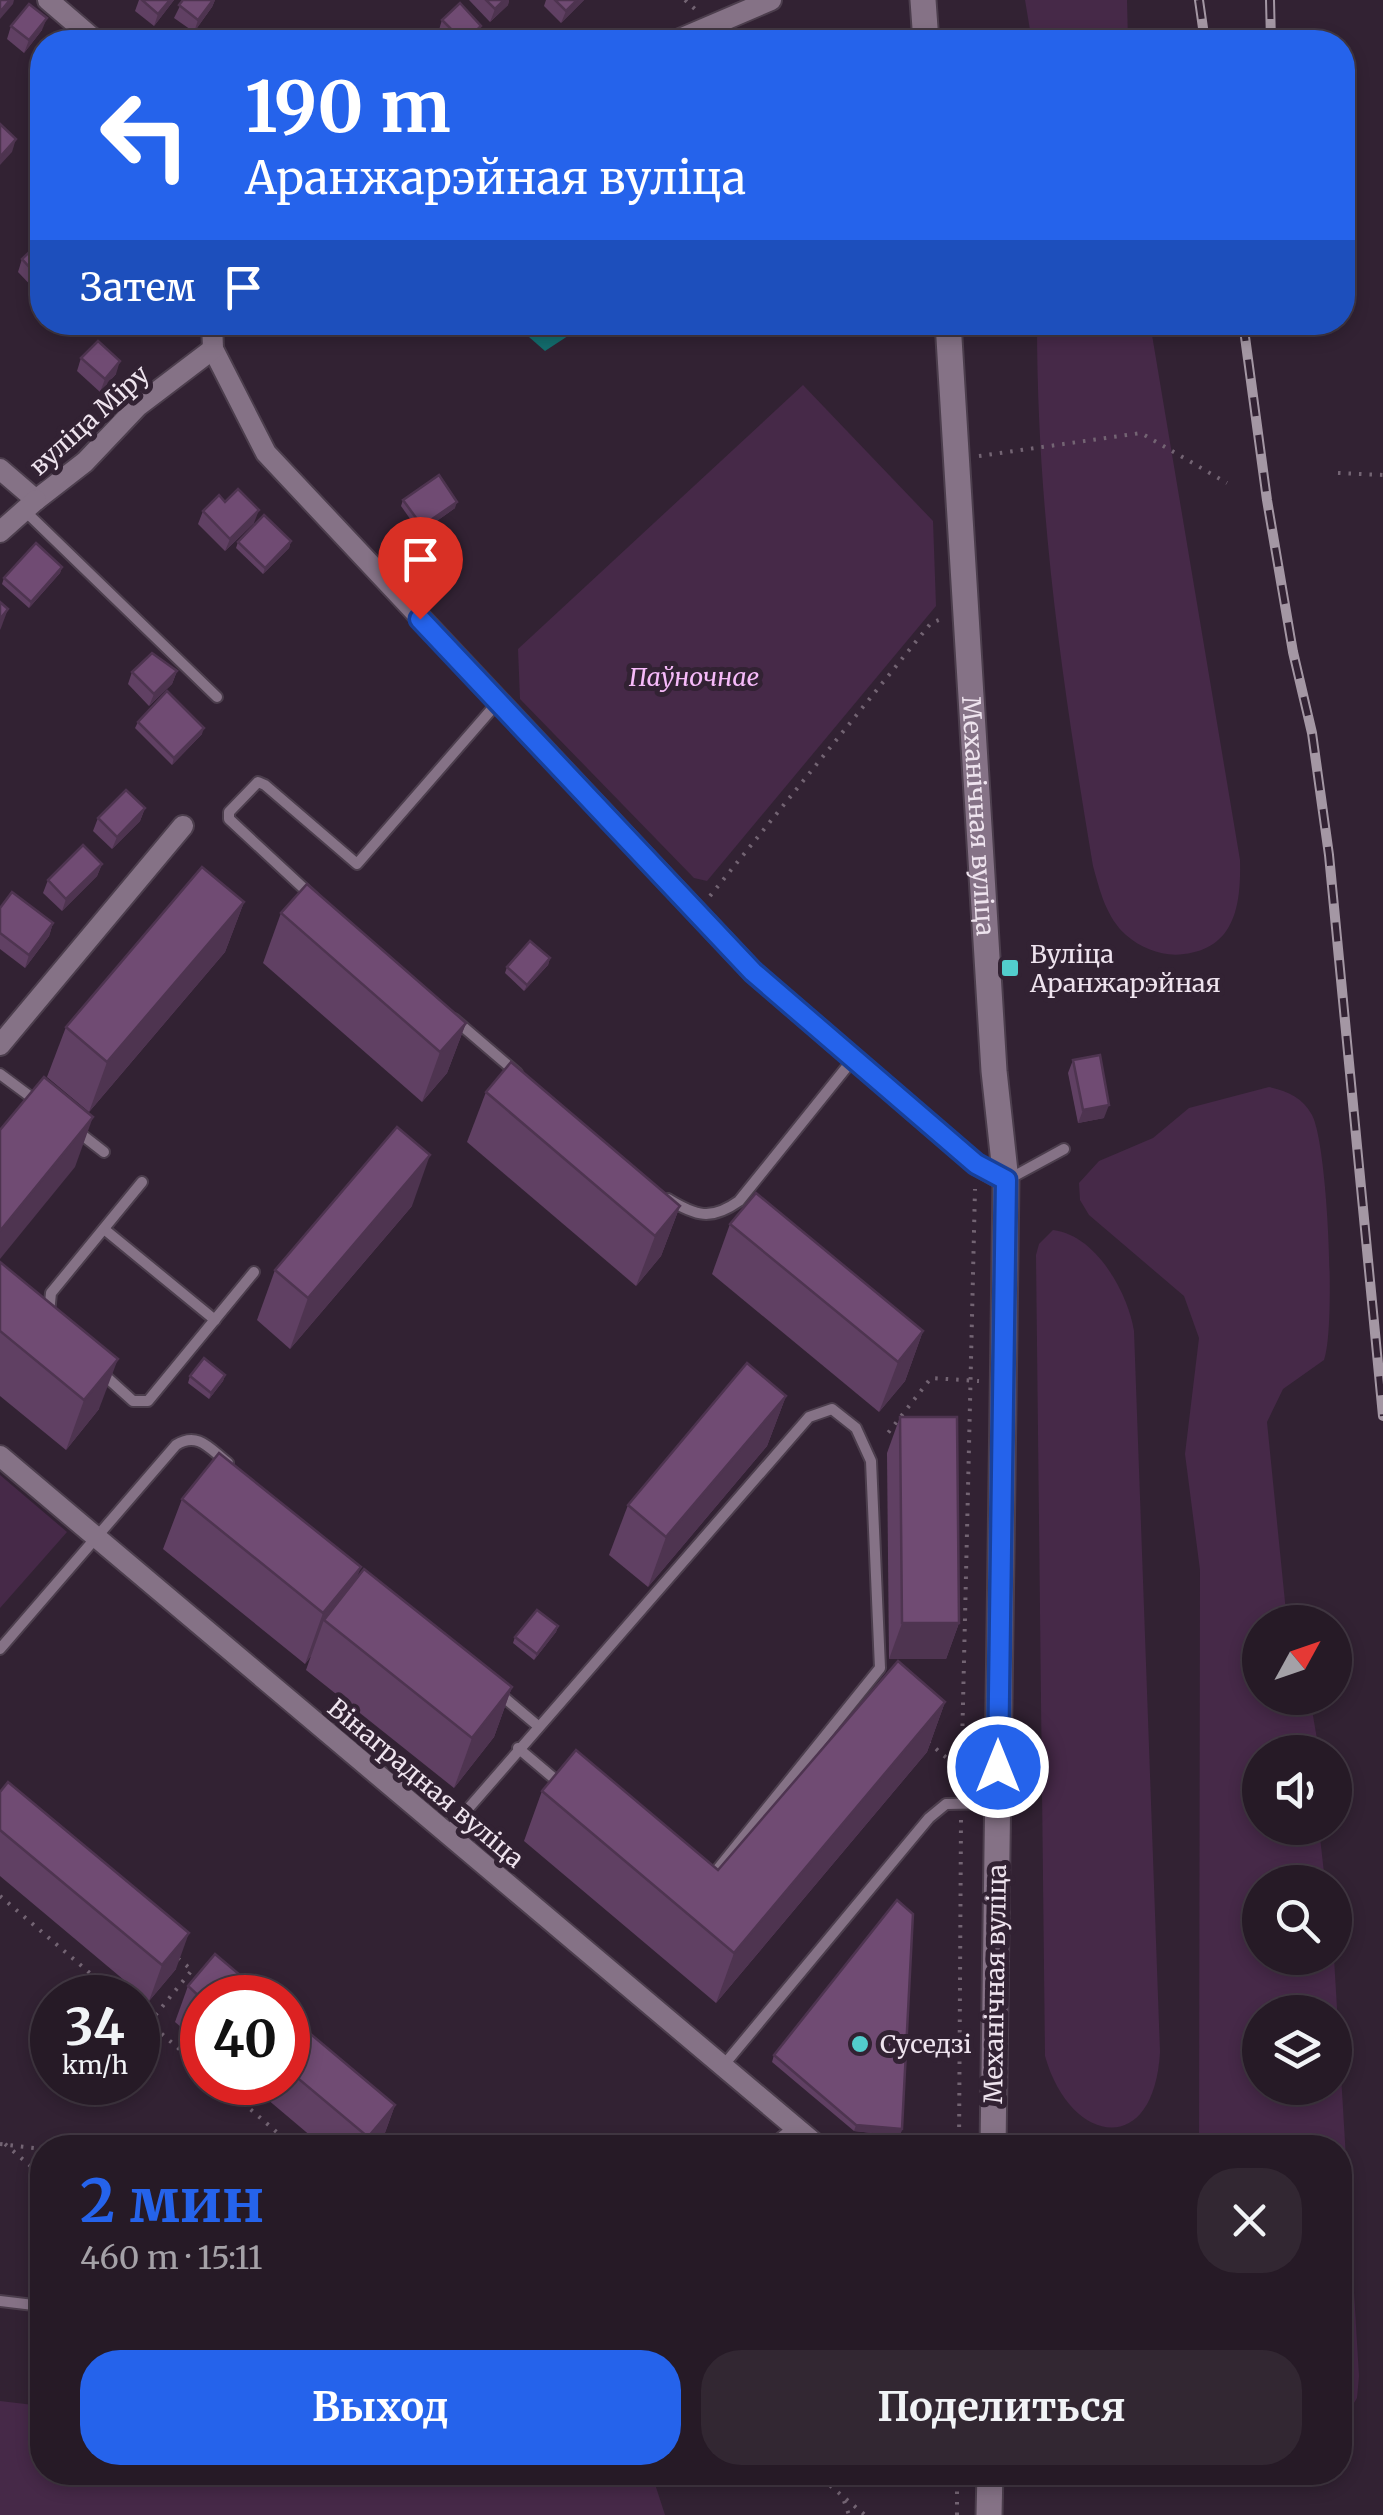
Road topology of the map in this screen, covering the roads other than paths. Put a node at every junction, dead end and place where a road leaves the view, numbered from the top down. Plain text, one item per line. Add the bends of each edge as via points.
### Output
1 (48, 0) edge
2 (770, 0) edge
3 (924, 0) edge
4 (83, 30) edge
5 (701, 30) edge
6 (925, 30) edge
7 (212, 335) edge
8 (949, 335) edge
9 (212, 350) junction
10 (0, 469) edge
11 (31, 505) junction
12 (0, 532) edge
13 (216, 697) dead end
14 (498, 702) junction
15 (183, 826) dead end
16 (322, 905) edge
17 (439, 1006) edge
18 (0, 1045) edge
19 (854, 1057) junction
20 (0, 1074) edge
21 (526, 1080) edge
22 (44, 1107) edge
23 (60, 1118) edge
24 (1064, 1148) dead end
25 (104, 1152) dead end
26 (1006, 1180) junction
27 (142, 1182) dead end
28 (655, 1188) edge
29 (104, 1229) junction
30 (254, 1272) dead end
31 (215, 1320) junction
32 (51, 1322) edge
33 (95, 1367) edge
34 (0, 1456) edge
35 (243, 1476) edge
36 (96, 1537) junction
37 (0, 1650) edge
38 (493, 1688) edge
39 (538, 1726) junction
40 (518, 1748) junction
41 (577, 1797) edge
42 (998, 1803) junction
43 (446, 1833) junction
44 (696, 1895) edge
45 (723, 2066) junction
46 (795, 2126) junction
47 (784, 2135) edge
48 (805, 2135) edge
49 (993, 2135) edge
50 (0, 2301) edge
51 (30, 2305) edge
52 (990, 2485) edge
53 (989, 2515) edge

1 - 4 street
2 - 5 street
3 - 6 street
7 - 9 street
8 - 26 street, Механічная вуліца
9 - 11 street, вуліца Міру via 138,406 85,462
9 - 14 street via 266,453
10 - 11 street, вуліца Міру
11 - 12 street
11 - 13 lane
14 - 16 lane via 357,864 258,782 228,812 234,828
14 - 19 street via 753,972
15 - 18 street
17 - 21 lane
19 - 26 street via 976,1164
19 - 28 lane via 739,1200 720,1214 696,1216
20 - 22 lane
23 - 25 lane
24 - 26 lane
26 - 42 street, Механічная вуліца
27 - 29 lane
29 - 31 lane
29 - 32 lane via 51,1293
30 - 31 lane
31 - 33 lane via 148,1401 133,1401
34 - 36 street, Вінаградная вуліца
35 - 36 lane via 198,1439 186,1438
36 - 37 lane
36 - 43 street, Вінаградная вуліца
38 - 39 lane
39 - 40 lane
39 - 44 lane via 809,1417 832,1409 856,1428 871,1461 880,1668
40 - 41 lane
40 - 43 lane
42 - 45 lane via 946,1804 929,1818
42 - 49 street, Механічная вуліца
43 - 45 street, Вінаградная вуліца
45 - 46 street, Вінаградная вуліца
46 - 47 lane
46 - 48 street, Вінаградная вуліца
50 - 51 lane
52 - 53 street

